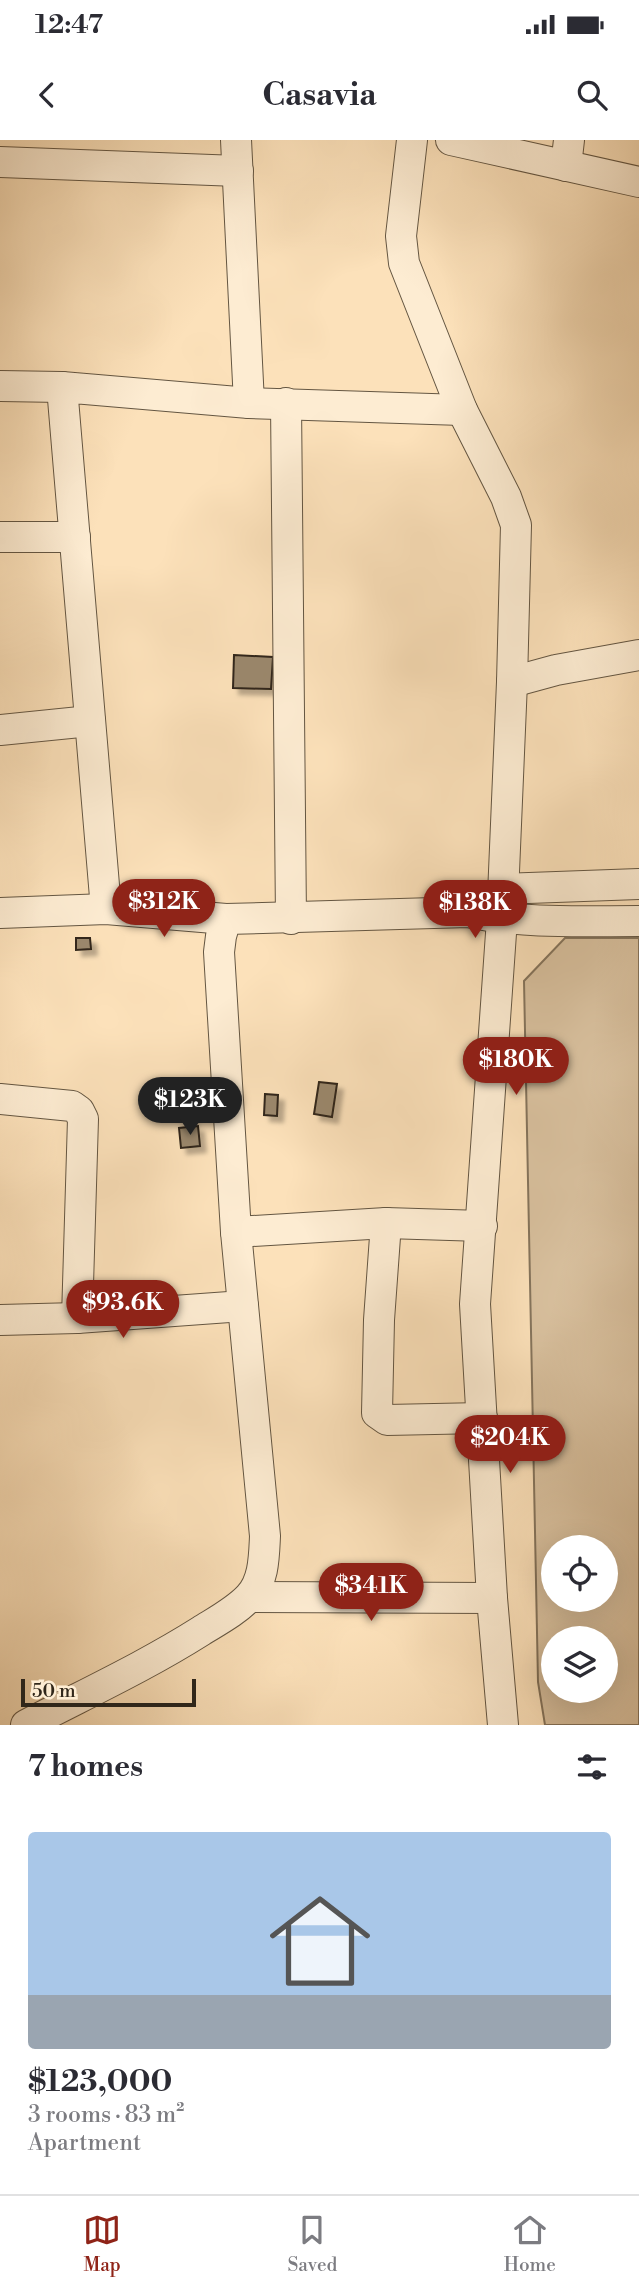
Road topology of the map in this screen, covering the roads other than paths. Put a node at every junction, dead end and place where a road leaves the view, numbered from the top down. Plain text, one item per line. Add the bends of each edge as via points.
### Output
1 (236, 140) edge
2 (412, 140) edge
3 (451, 140) edge
4 (568, 153) edge
5 (0, 162) edge
6 (238, 171) junction
7 (639, 182) edge
8 (0, 386) edge
9 (62, 387) junction
10 (248, 403) junction
11 (286, 403) junction
12 (462, 410) junction
13 (0, 537) edge
14 (75, 537) junction
15 (639, 655) edge
16 (512, 682) junction
17 (90, 721) junction
18 (0, 730) edge
19 (639, 884) edge
20 (503, 889) junction
21 (106, 909) junction
22 (468, 912) junction
23 (0, 913) edge
24 (226, 919) junction
25 (291, 919) junction
26 (502, 919) junction
27 (639, 921) edge
28 (0, 1100) edge
29 (386, 1223) junction
30 (482, 1226) junction
31 (236, 1232) junction
32 (243, 1306) junction
33 (77, 1318) junction
34 (0, 1320) edge
35 (482, 1418) junction
36 (250, 1597) junction
37 (492, 1598) junction
38 (26, 1725) edge
39 (503, 1725) edge

1 - 6 street
2 - 12 street via 401,236 404,263
3 - 4 street
4 - 7 street
5 - 6 street
6 - 10 street
8 - 9 street
9 - 10 street
9 - 14 street
10 - 11 street
11 - 12 street
11 - 25 street
12 - 16 street via 516,525
13 - 14 street
14 - 17 street
15 - 16 street
16 - 20 street
17 - 18 street
17 - 21 street
19 - 20 street
20 - 22 street
20 - 26 street
21 - 23 street
21 - 24 street
22 - 25 street
22 - 26 street
24 - 25 street
24 - 31 street via 219,951
26 - 27 street
26 - 30 street
28 - 33 street via 72,1106 83,1119
29 - 30 street
29 - 31 street
29 - 35 street via 377,1413 387,1420
30 - 35 street via 475,1304
31 - 32 street
32 - 33 street
32 - 36 street via 265,1536 264,1564
33 - 34 street
35 - 37 street
36 - 37 street
36 - 38 street via 175,1648
37 - 39 street

